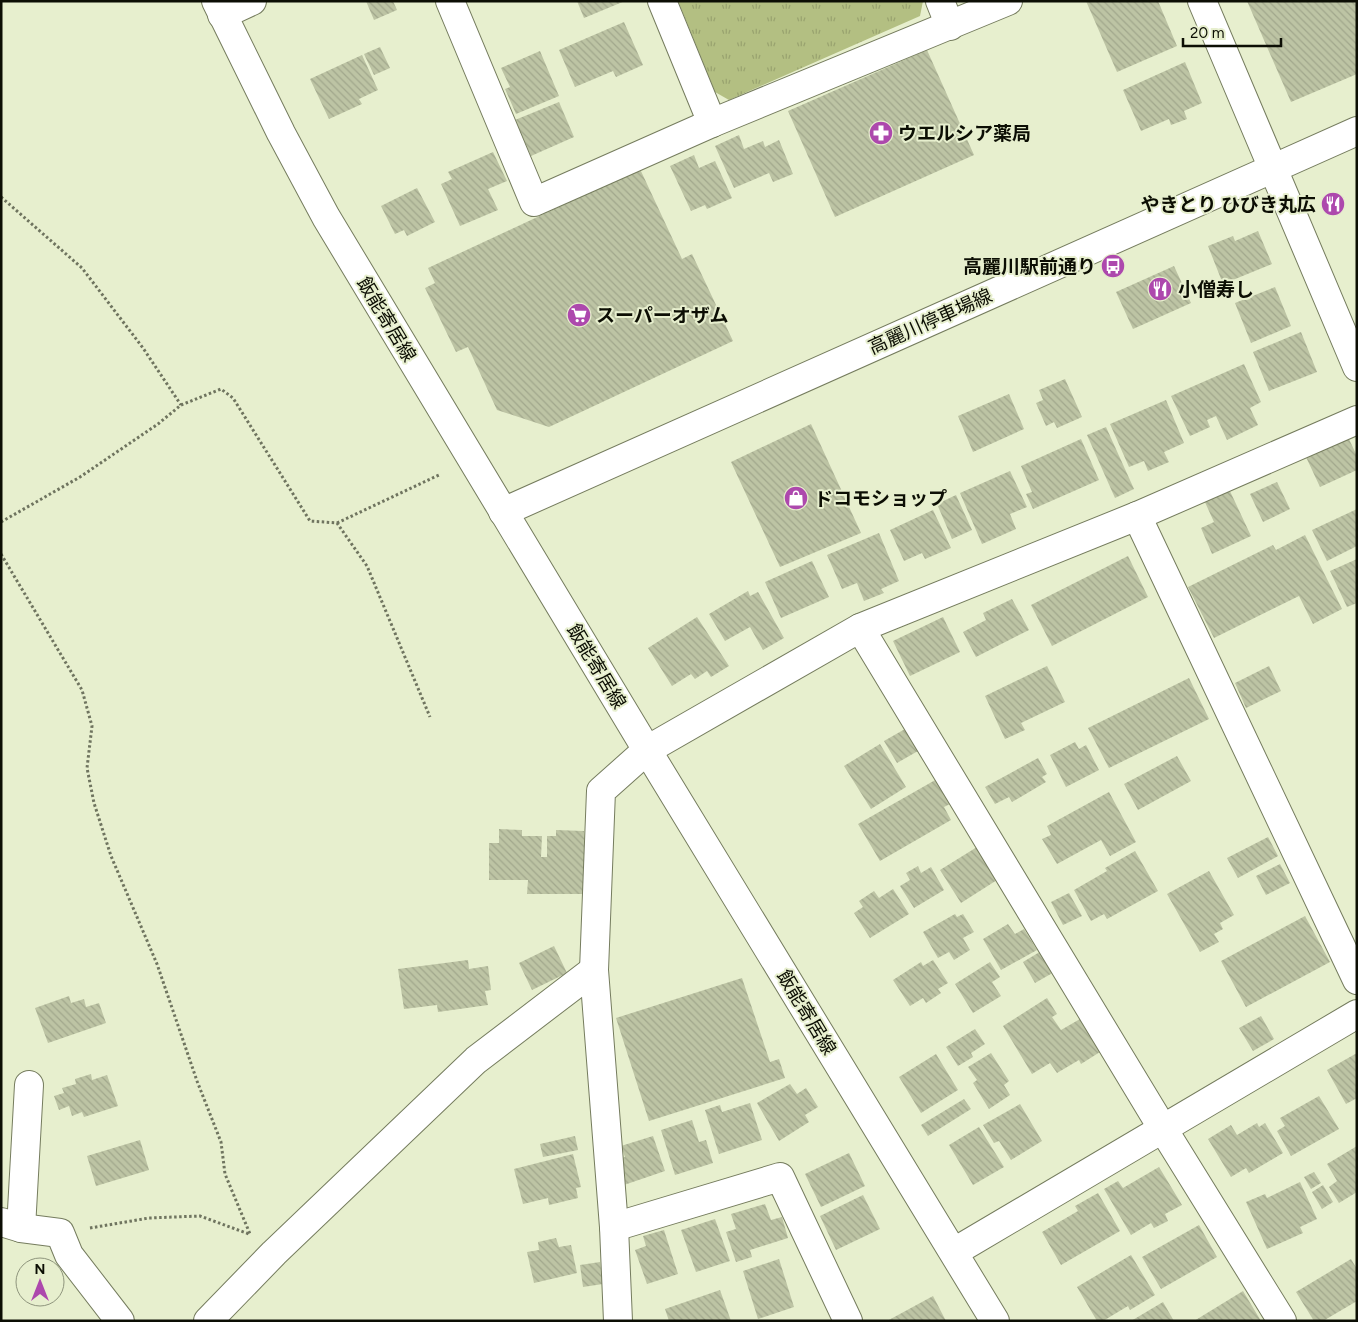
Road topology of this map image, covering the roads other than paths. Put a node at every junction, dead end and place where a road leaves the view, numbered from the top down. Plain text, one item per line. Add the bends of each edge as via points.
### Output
1 (252, 1) edge
2 (450, 1) edge
3 (662, 1) edge
4 (940, 1) edge
5 (1008, 1) edge
6 (1202, 1) edge
7 (219, 8) edge
8 (950, 26) junction
9 (712, 123) junction
10 (1357, 131) edge
11 (1272, 169) junction
12 (1357, 368) edge
13 (1357, 420) edge
14 (503, 512) junction
15 (1137, 516) junction
16 (860, 628) junction
17 (647, 750) junction
18 (594, 970) junction
19 (1357, 980) edge
20 (1357, 1014) edge
21 (29, 1085) dead end
22 (1162, 1129) junction
23 (11, 1225) edge
24 (614, 1227) junction
25 (954, 1252) junction
26 (120, 1321) edge
27 (208, 1321) edge
28 (618, 1321) edge
29 (848, 1321) edge
30 (995, 1321) edge
31 (1282, 1321) edge

1 - 7 street
2 - 9 street via 534,202
3 - 9 street
4 - 8 street
5 - 8 street
6 - 11 street
7 - 14 street, 飯能寄居線 via 326,217
8 - 9 street
10 - 11 street, 高麗川停車場線
11 - 12 street
11 - 14 street, 高麗川停車場線
13 - 15 street
14 - 17 street, 飯能寄居線
15 - 16 street
15 - 19 street
16 - 17 street
16 - 22 street
17 - 18 street via 601,791
17 - 25 street, 飯能寄居線
18 - 24 street
18 - 27 street via 476,1060 274,1253
20 - 22 street
21 - 23 street
22 - 25 street
22 - 31 street
23 - 26 street via 60,1233 69,1254
24 - 28 street
24 - 29 street via 780,1178
25 - 30 street, 飯能寄居線

